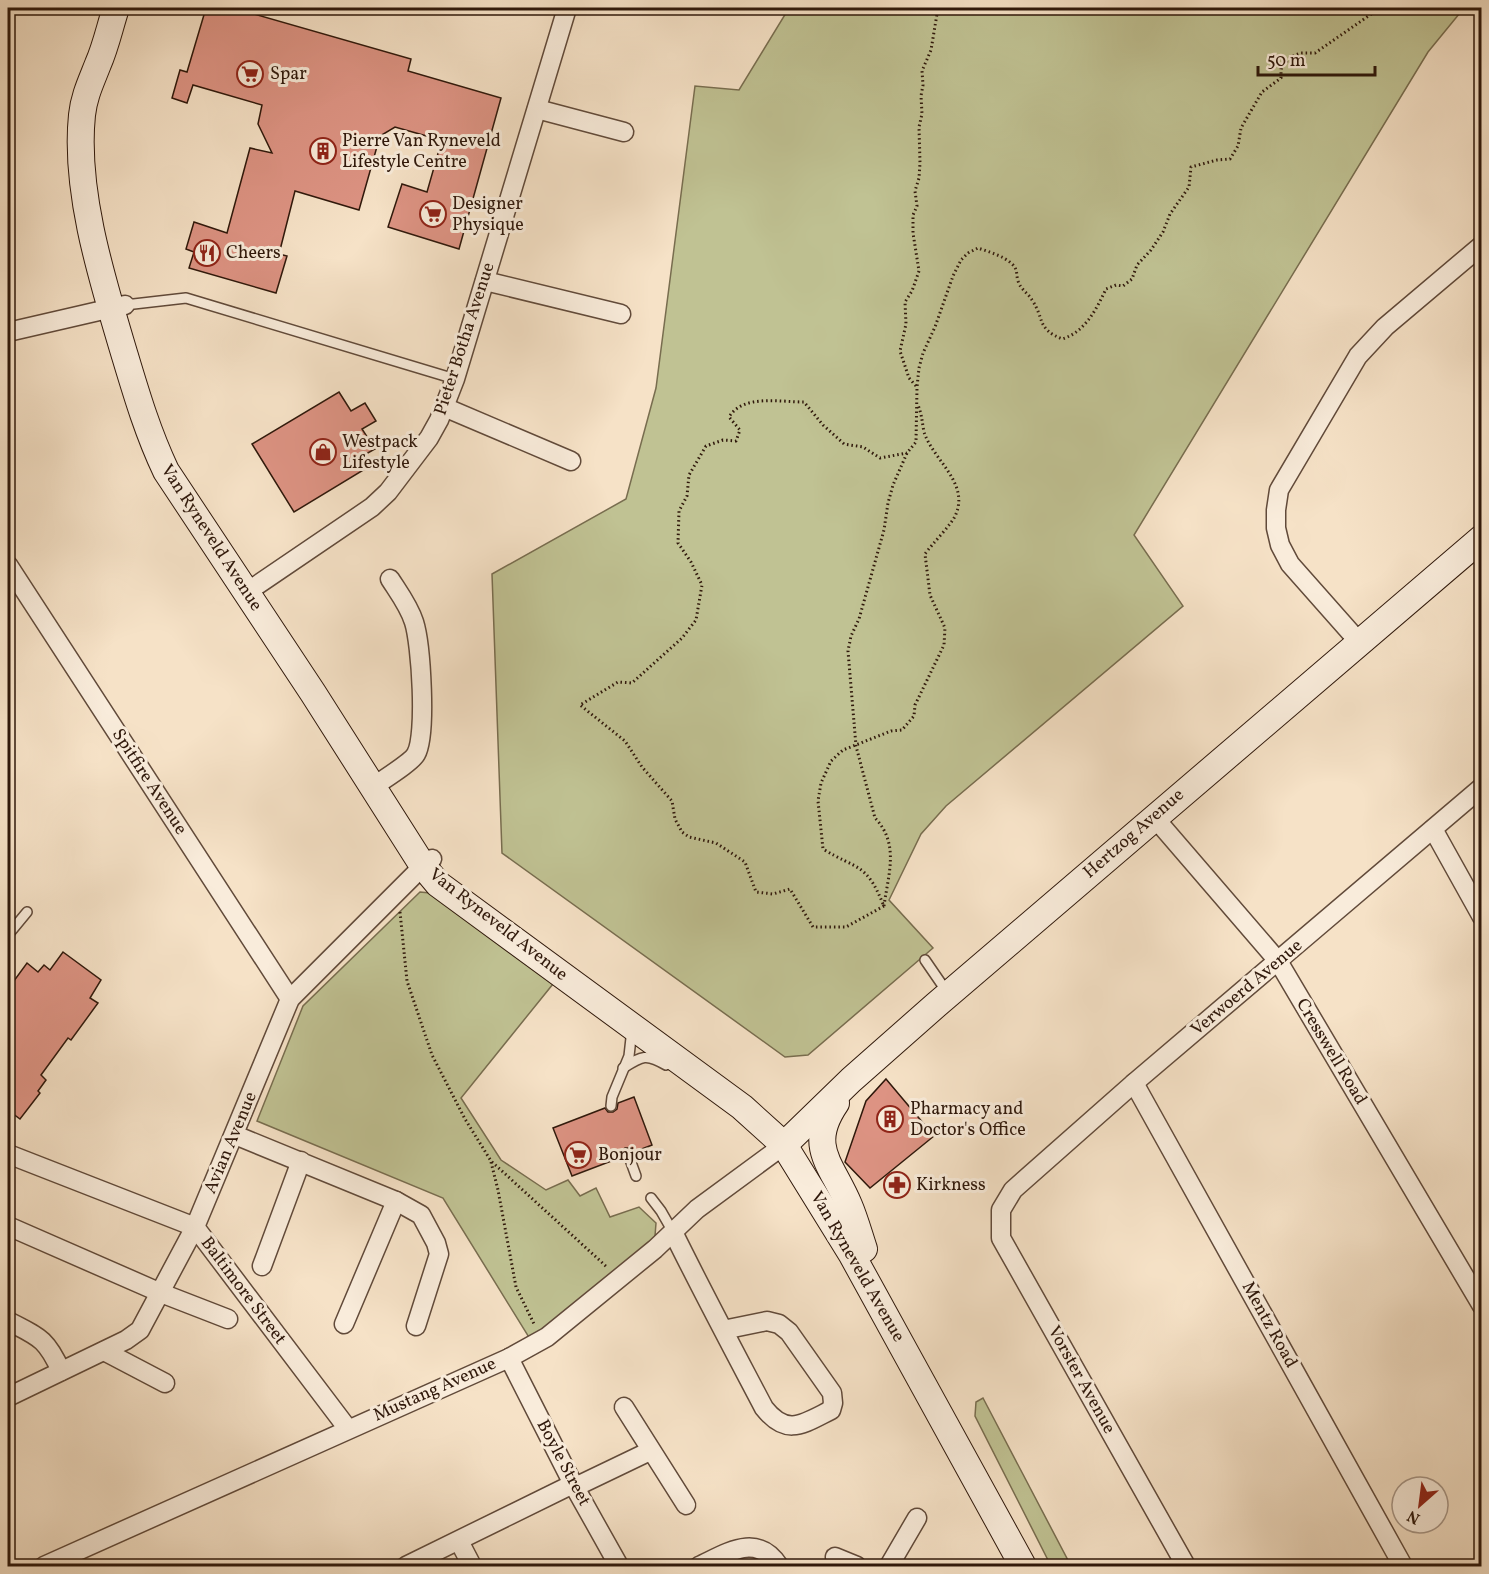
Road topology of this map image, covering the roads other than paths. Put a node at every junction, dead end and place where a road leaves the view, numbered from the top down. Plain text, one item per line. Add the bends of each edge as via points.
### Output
1 (116, 8) edge
2 (567, 8) edge
3 (537, 109) junction
4 (624, 132) dead end
5 (1482, 245) edge
6 (485, 281) junction
7 (118, 306) junction
8 (621, 315) dead end
9 (8, 332) edge
10 (455, 379) junction
11 (444, 407) junction
12 (571, 461) dead end
13 (1482, 538) edge
14 (8, 565) edge
15 (390, 579) dead end
16 (252, 588) junction
17 (1359, 642) junction
18 (377, 784) junction
19 (1482, 787) edge
20 (1154, 817) junction
21 (1433, 829) junction
22 (428, 862) junction
23 (27, 912) dead end
24 (1482, 917) edge
25 (8, 935) edge
26 (925, 960) dead end
27 (1278, 961) junction
28 (949, 994) junction
29 (290, 999) junction
30 (632, 1027) junction
31 (623, 1068) junction
32 (851, 1080) junction
33 (1134, 1083) junction
34 (712, 1085) junction
35 (611, 1106) dead end
36 (235, 1135) junction
37 (788, 1141) junction
38 (8, 1154) edge
39 (628, 1154) dead end
40 (301, 1161) junction
41 (636, 1176) dead end
42 (1013, 1190) joint
43 (651, 1198) dead end
44 (396, 1201) junction
45 (8, 1226) edge
46 (195, 1227) junction
47 (672, 1232) junction
48 (864, 1249) junction
49 (262, 1266) dead end
50 (161, 1293) junction
51 (1482, 1306) edge
52 (228, 1319) dead end
53 (8, 1321) edge
54 (344, 1324) dead end
55 (416, 1326) dead end
56 (723, 1330) junction
57 (104, 1351) junction
58 (509, 1358) junction
59 (61, 1371) junction
60 (165, 1383) dead end
61 (8, 1397) edge
62 (624, 1407) dead end
63 (348, 1429) junction
64 (650, 1451) junction
65 (574, 1486) junction
66 (686, 1505) dead end
67 (917, 1518) dead end
68 (459, 1540) junction
69 (835, 1557) dead end
70 (44, 1566) edge
71 (406, 1566) edge
72 (472, 1566) edge
73 (619, 1566) edge
74 (699, 1566) edge
75 (778, 1566) edge
76 (857, 1566) edge
77 (889, 1566) edge
78 (1023, 1566) edge
79 (1037, 1566) edge
80 (1186, 1566) edge
81 (1403, 1566) edge

1 - 7 main road, Van Ryneveld Avenue via 84,97 80,139 87,208
2 - 3 street, Pieter Botha Avenue
3 - 4 street
3 - 6 street, Pieter Botha Avenue
5 - 17 street via 1385,327 1358,356 1279,490 1276,528 1280,545 1290,564
6 - 8 street
6 - 10 street, Pieter Botha Avenue
7 - 9 street
7 - 10 lane via 186,298
7 - 16 main road, Van Ryneveld Avenue via 179,465
10 - 11 street, Pieter Botha Avenue
11 - 12 street
11 - 16 street, Pieter Botha Avenue via 429,438 380,500
13 - 17 main road, Hertzog Avenue
14 - 29 street, Spitfire Avenue
15 - 18 street via 405,600 417,631 421,739 414,758
16 - 18 main road, Van Ryneveld Avenue
17 - 20 main road, Hertzog Avenue
18 - 22 main road, Van Ryneveld Avenue
19 - 21 street, Verwoerd Avenue
20 - 27 street, Cresswell Road
20 - 28 main road, Hertzog Avenue
21 - 24 street
21 - 27 street, Verwoerd Avenue
22 - 29 street, Avian Avenue
22 - 30 main road, Van Ryneveld Avenue via 438,884
22 - 37 main road, Van Ryneveld Avenue via 675,1039 749,1097
23 - 25 lane
26 - 28 lane
27 - 33 street, Verwoerd Avenue
27 - 51 street, Cresswell Road
28 - 32 main road, Hertzog Avenue
29 - 36 street, Avian Avenue
30 - 31 lane via 629,1056
30 - 34 main road, Van Ryneveld Avenue
31 - 34 lane via 647,1056
31 - 35 lane
32 - 37 main road, Hertzog Avenue
32 - 48 main road via 827,1115 821,1138 824,1155 850,1205
33 - 42 street, Verwoerd Avenue
33 - 81 street, Mentz Road
34 - 37 main road, Van Ryneveld Avenue
36 - 40 street
36 - 46 street, Avian Avenue
37 - 47 street, Mustang Avenue
37 - 48 main road, Van Ryneveld Avenue
37 - 78 main road, Van Ryneveld Avenue
38 - 46 street, Baltimore Street
39 - 41 lane
40 - 44 street
40 - 49 street
42 - 80 street, Vorster Avenue via 1001,1210 1001,1238
43 - 47 lane
44 - 54 street
44 - 55 street via 421,1215 439,1254
45 - 50 street
46 - 50 street, Avian Avenue
46 - 63 street, Baltimore Street
47 - 56 street
47 - 58 street, Mustang Avenue via 541,1341
48 - 79 main road, Van Ryneveld Avenue
50 - 52 street
50 - 57 street, Avian Avenue via 140,1330
53 - 59 street via 41,1337
56 - 56 street via 764,1408 779,1424 802,1424 831,1410 832,1393 784,1327 767,1321
57 - 59 street, Avian Avenue
57 - 60 street
58 - 63 street, Mustang Avenue
58 - 65 street, Boyle Street
59 - 61 street, Avian Avenue
62 - 64 street
63 - 70 street, Mustang Avenue
64 - 65 street
64 - 66 street
65 - 68 street
65 - 73 street, Boyle Street
67 - 77 street
68 - 71 street
68 - 72 street
69 - 76 street
74 - 75 street via 744,1547 765,1551

